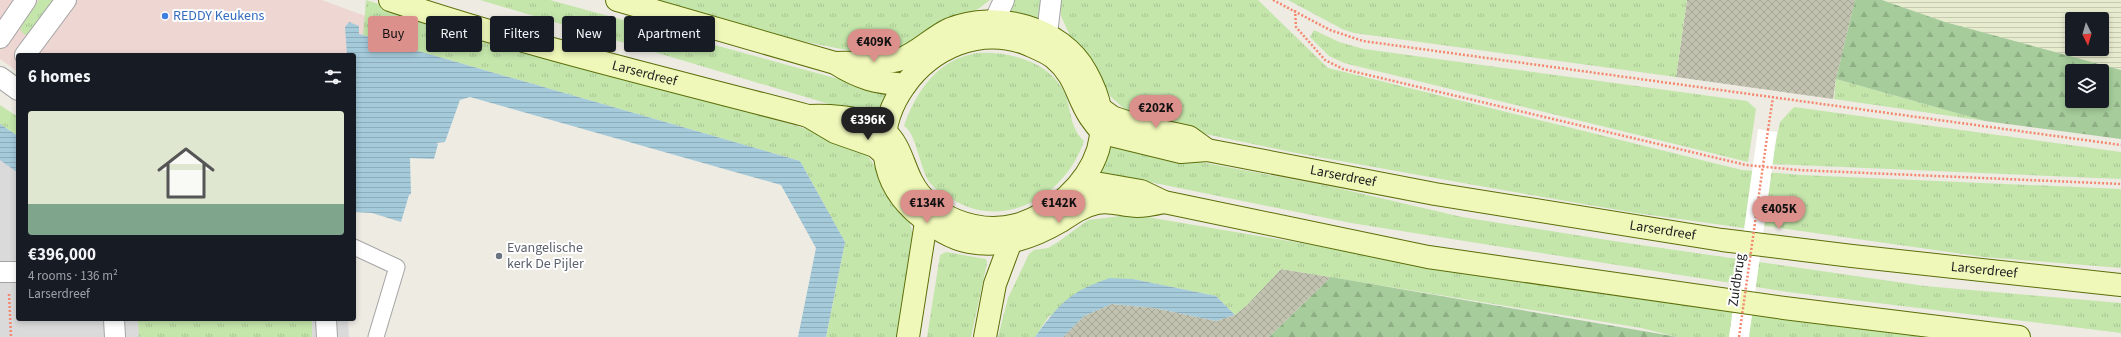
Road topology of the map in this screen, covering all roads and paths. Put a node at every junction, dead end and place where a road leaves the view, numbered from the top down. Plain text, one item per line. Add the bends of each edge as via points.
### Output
1 (26, 0) edge
2 (66, 0) edge
3 (390, 0) edge
4 (617, 0) edge
5 (1004, 0) edge
6 (1051, 0) edge
7 (1273, 0) edge
8 (1295, 10) junction
9 (991, 30) junction
10 (1047, 34) junction
11 (0, 38) edge
12 (26, 53) edge
13 (835, 63) junction
14 (16, 69) edge
15 (8, 83) edge
16 (905, 85) junction
17 (1773, 97) junction
18 (1101, 109) junction
19 (1102, 133) junction
20 (884, 142) junction
21 (2121, 145) edge
22 (1207, 150) junction
23 (2121, 184) edge
24 (1079, 185) junction
25 (1164, 202) junction
26 (926, 222) junction
27 (1014, 234) junction
28 (356, 248) edge
29 (8, 272) edge
30 (2121, 285) edge
31 (114, 321) edge
32 (326, 321) edge
33 (10, 337) edge
34 (115, 337) edge
35 (328, 337) edge
36 (376, 337) edge
37 (908, 337) edge
38 (985, 337) edge
39 (1739, 337) edge
40 (2019, 337) edge

1 - 11 street
2 - 12 street
3 - 20 main road, Larserdreef via 466,26 808,116 836,115 877,127
4 - 13 main road
5 - 9 street
6 - 10 street
7 - 8 path
8 - 17 path via 1330,30 1363,41
8 - 23 path via 1296,27 1325,60 1343,69 1746,165 1798,170
9 - 10 main road via 1030,28
9 - 13 main road via 971,24 951,29 899,60 879,63
9 - 16 main road via 951,46 930,60
9 - 19 main road via 1052,56 1064,66 1073,78 1089,116
10 - 18 main road via 1066,47 1082,65 1097,94
13 - 16 main road via 855,76 882,83
14 - 15 street
16 - 20 main road via 896,99
17 - 21 path
17 - 39 path, Zuidbrug, bridge
18 - 19 main road
18 - 22 main road, Larserdreef via 1112,117 1138,126 1189,137
19 - 22 main road, Larserdreef via 1181,152
19 - 24 main road via 1094,161
20 - 26 main road via 886,167 895,188 907,205
20 - 27 main road via 896,146 911,181 934,209 980,228
22 - 30 main road, Larserdreef via 1435,194 1722,240
24 - 25 main road via 1101,184 1141,190
24 - 27 main road via 1043,215
25 - 27 main road via 1137,206 1110,202 1087,206 1042,232
25 - 40 main road via 1428,257 1784,308
26 - 27 main road via 946,234 968,241 990,244
26 - 37 main road
27 - 38 main road via 996,284
28 - 36 street via 397,267
29 - 33 path
31 - 34 street
32 - 35 street

